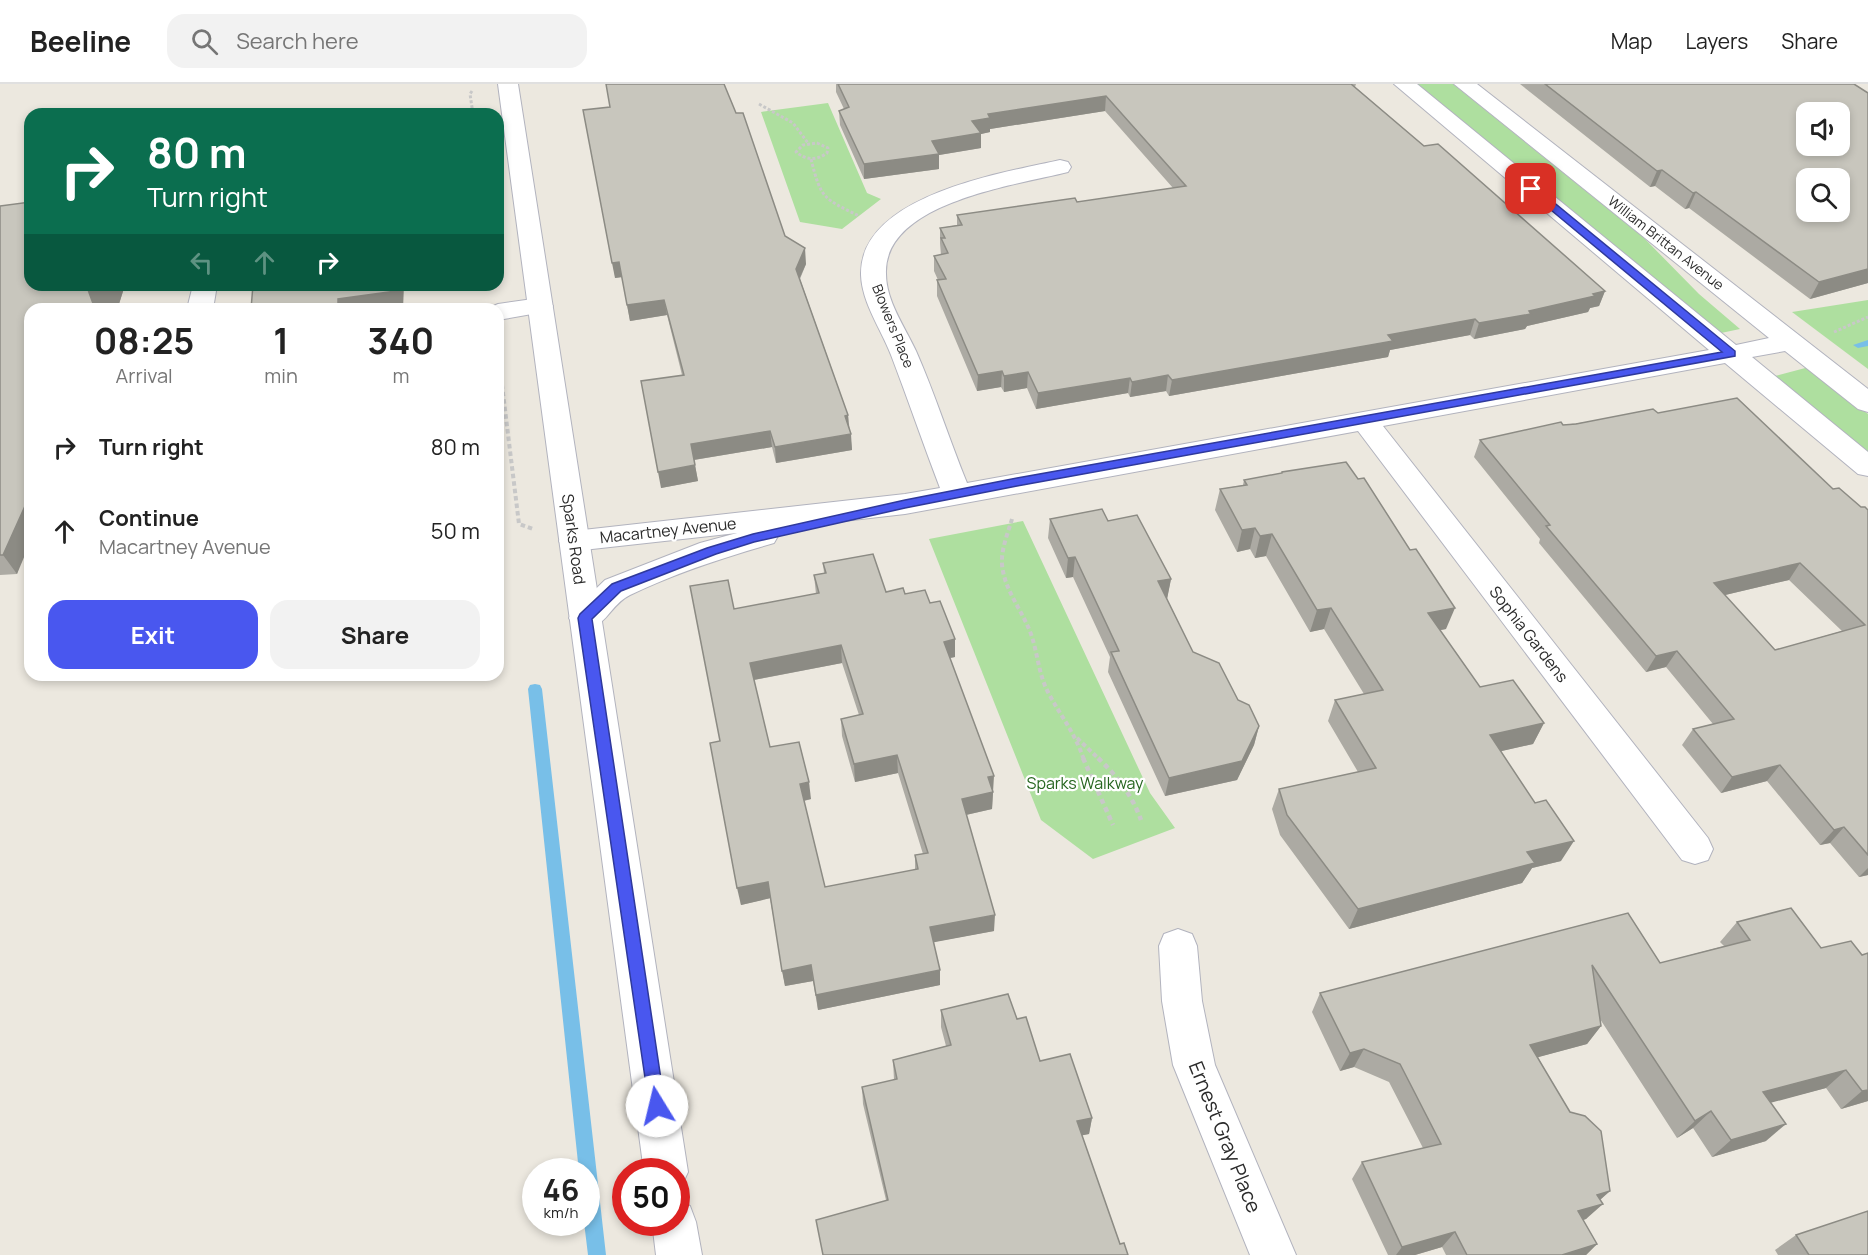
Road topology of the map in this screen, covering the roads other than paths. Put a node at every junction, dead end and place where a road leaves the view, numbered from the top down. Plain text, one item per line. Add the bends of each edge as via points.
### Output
1 (508, 84) edge
2 (1404, 84) edge
3 (1464, 84) edge
4 (1060, 167) dead end
5 (540, 306) junction
6 (504, 311) edge
7 (1790, 342) junction
8 (1731, 354) junction
9 (1868, 403) edge
10 (1363, 419) junction
11 (1868, 467) edge
12 (957, 493) junction
13 (905, 504) junction
14 (574, 541) junction
15 (585, 618) junction
16 (1695, 849) dead end
17 (1178, 946) dead end
18 (664, 1158) edge
19 (676, 1236) edge
20 (679, 1255) edge
21 (1273, 1255) edge

1 - 5 street, Sparks Road
2 - 8 street
3 - 7 street, William Brittan Avenue
4 - 12 street, Blowers Place via 987,184 924,206 892,228 875,257 876,288
5 - 6 street
5 - 14 street, Sparks Road
7 - 8 street, Macartney Avenue
7 - 9 street, William Brittan Avenue
8 - 10 street, Macartney Avenue
8 - 11 street
10 - 12 street, Macartney Avenue
10 - 16 street, Sophia Gardens
12 - 13 street, Macartney Avenue
13 - 14 street, Macartney Avenue
13 - 15 street via 711,551 616,588
14 - 15 street, Sparks Road
15 - 18 street, Sparks Road
17 - 21 street, Ernest Gray Place via 1182,1001 1194,1065
19 - 20 street

